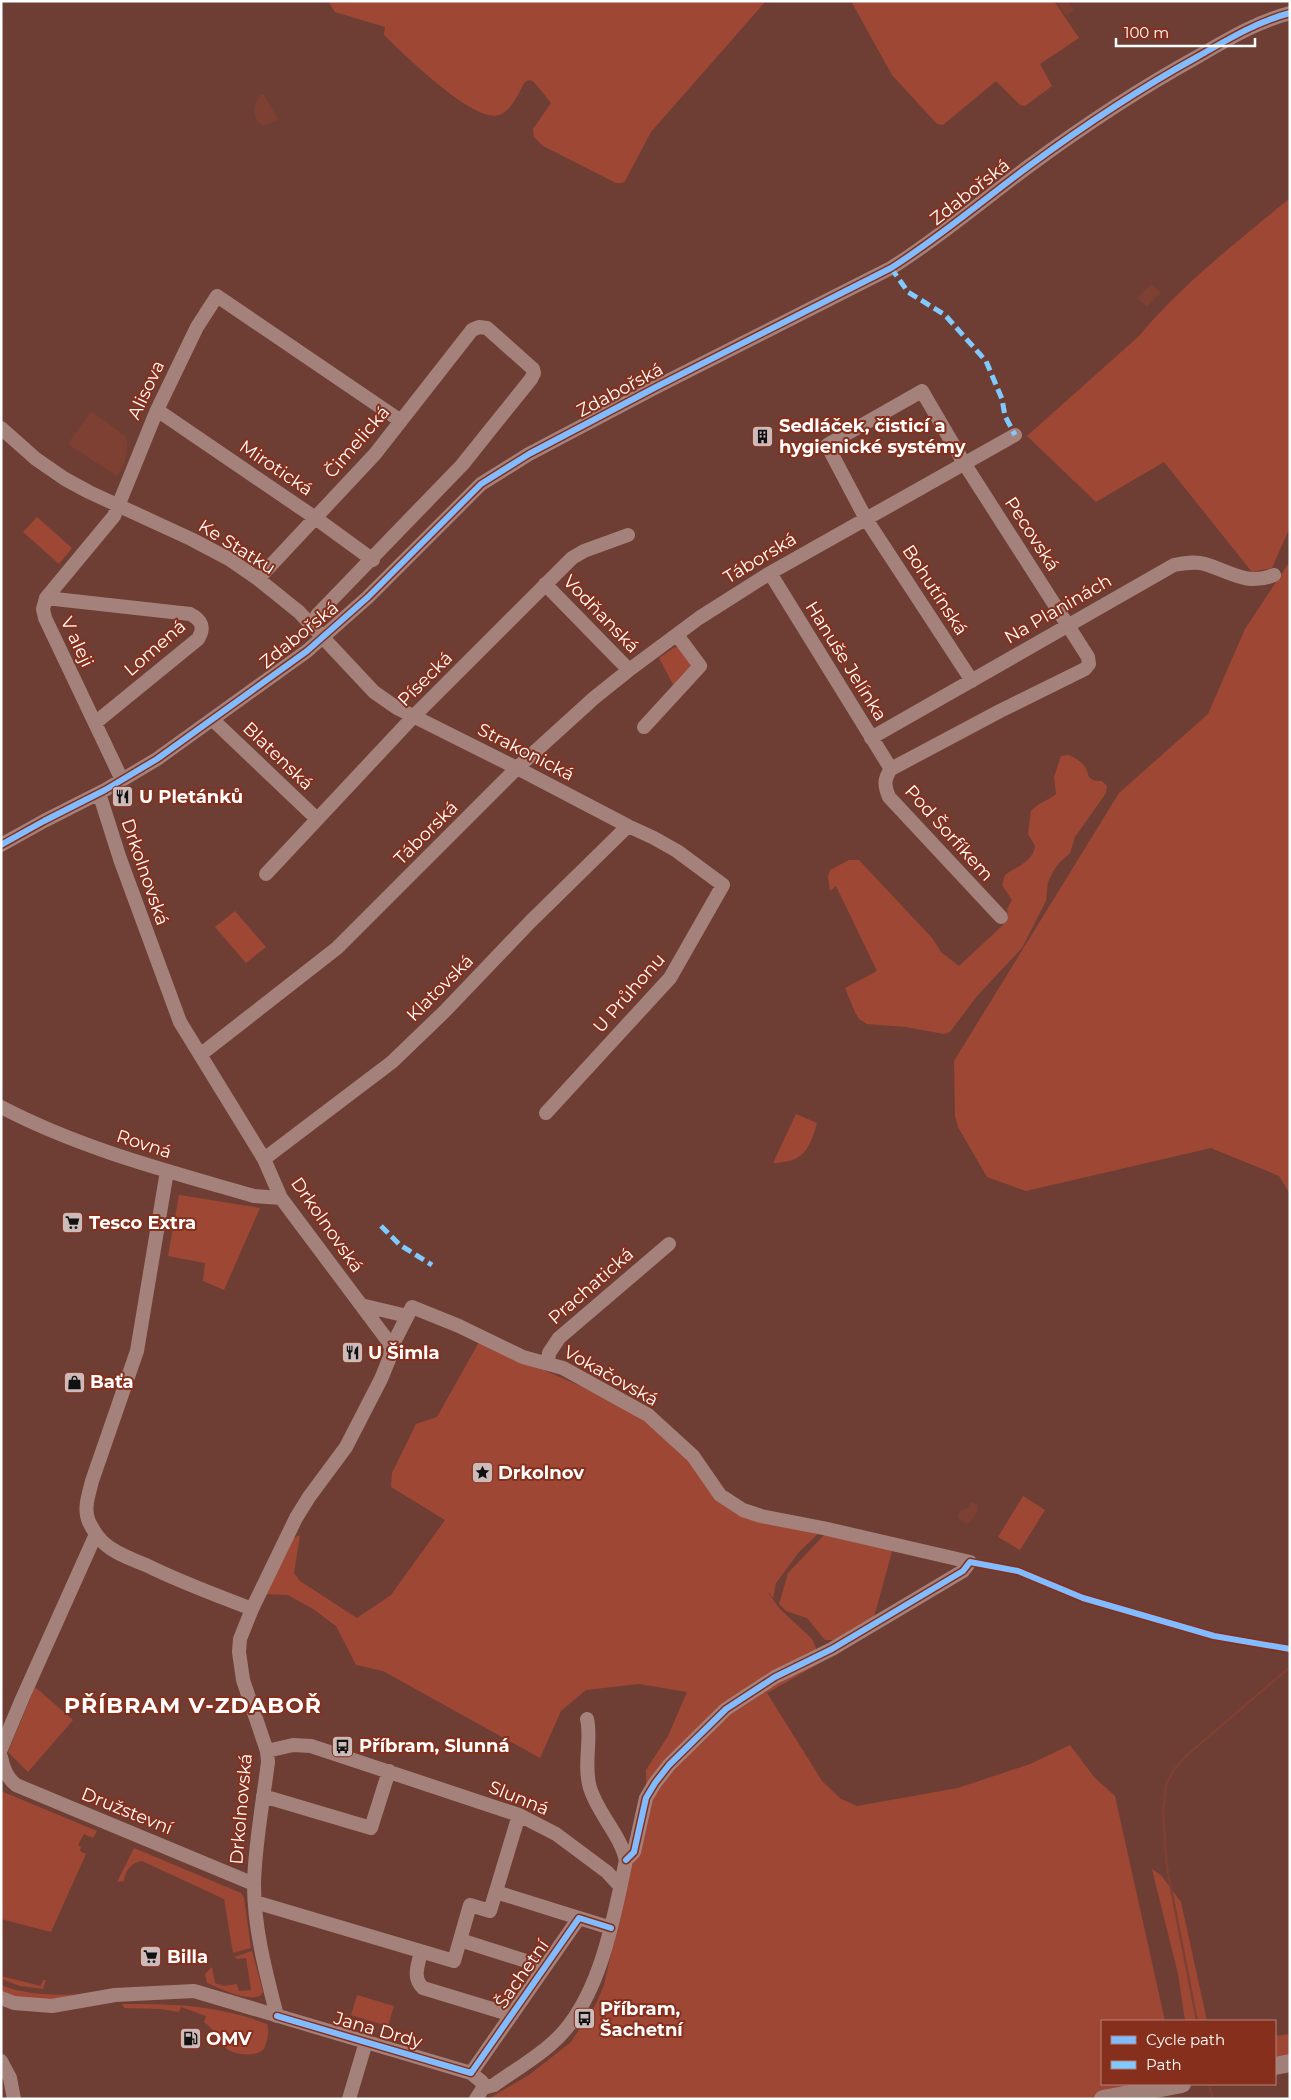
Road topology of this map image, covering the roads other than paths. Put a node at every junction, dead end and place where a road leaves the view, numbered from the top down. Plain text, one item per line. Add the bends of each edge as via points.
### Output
1 (1290, 13) edge
2 (479, 326) joint
3 (157, 410) junction
4 (401, 421) junction
5 (1, 428) edge
6 (1015, 435) dead end
7 (964, 463) junction
8 (119, 505) junction
9 (314, 517) junction
10 (866, 519) junction
11 (628, 535) dead end
12 (373, 560) junction
13 (770, 573) junction
14 (1274, 575) dead end
15 (258, 579) junction
16 (545, 584) junction
17 (46, 598) junction
18 (317, 615) dead end
19 (1068, 624) junction
20 (677, 635) junction
21 (322, 639) junction
22 (629, 670) junction
23 (972, 681) junction
24 (413, 717) junction
25 (213, 720) junction
26 (95, 723) junction
27 (644, 727) dead end
28 (872, 738) junction
29 (517, 768) junction
30 (891, 769) junction
31 (122, 780) junction
32 (99, 793) junction
33 (317, 819) junction
34 (628, 826) junction
35 (1, 845) edge
36 (266, 874) dead end
37 (722, 886) joint
38 (1001, 918) dead end
39 (200, 1055) junction
40 (1, 1107) edge
41 (546, 1113) dead end
42 (264, 1159) junction
43 (167, 1171) junction
44 (281, 1198) junction
45 (669, 1244) dead end
46 (361, 1305) junction
47 (409, 1312) junction
48 (391, 1348) junction
49 (548, 1363) junction
50 (96, 1534) junction
51 (252, 1609) junction
52 (587, 1719) dead end
53 (1, 1748) edge
54 (267, 1751) junction
55 (1, 1757) edge
56 (389, 1771) junction
57 (263, 1796) junction
58 (519, 1815) junction
59 (626, 1860) junction
60 (254, 1884) junction
61 (619, 1885) junction
62 (496, 1892) junction
63 (255, 1902) junction
64 (579, 1918) junction
65 (610, 1928) junction
66 (460, 1940) junction
67 (421, 1952) junction
68 (545, 1967) junction
69 (1, 1998) edge
70 (512, 2015) junction
71 (277, 2016) junction
72 (366, 2042) junction
73 (1, 2061) edge
74 (1290, 2063) edge
75 (1276, 2066) edge
76 (471, 2073) junction
77 (1177, 2085) edge
78 (480, 2094) edge
79 (14, 2099) edge
80 (349, 2099) edge
81 (1103, 2099) edge

1 - 21 street, Zdabořská via 1240,33 1137,92 1030,165 891,268 529,454 481,484
2 - 4 street, Čimelická via 472,330
2 - 12 street, Zdabořská via 487,328 534,373 462,465
3 - 4 street, Alisova via 197,327 218,296
3 - 8 street, Alisova
3 - 9 street, Mirotická
4 - 9 street, Čimelická via 375,454
5 - 8 street, Ke Statku via 65,479
6 - 7 street, Táborská
7 - 10 street, Táborská
7 - 10 street via 922,391 827,445
7 - 19 street, Pecovská
8 - 15 street, Ke Statku via 230,559
8 - 17 street via 114,516
9 - 12 street, Mirotická
9 - 15 street, Čimelická
10 - 13 street, Táborská
10 - 23 street, Bohutínská
11 - 16 street, Písecká via 572,558
12 - 18 street, Zdabořská
13 - 20 street, Táborská
13 - 28 street, Hanuše Jelínka
14 - 19 street, Na Planinách via 1261,580 1240,578 1205,564 1189,562 1174,565
15 - 21 street, Ke Statku via 299,612
16 - 22 street, Vodňanská
16 - 24 street, Písecká
17 - 26 street, V aleji via 45,618
17 - 26 street, Lomená via 190,614 202,625 198,639
19 - 23 street, Na Planinách
19 - 30 street, Pecovská via 1088,656 1089,664 1085,669
20 - 22 street, Táborská
20 - 27 street via 700,666
21 - 24 street, Strakonická via 374,692
21 - 25 street, Zdabořská
22 - 29 street, Táborská
23 - 28 street, Na Planinách
24 - 29 street, Strakonická
24 - 33 street, Písecká
25 - 31 street, Zdabořská
25 - 33 street, Blatenská
26 - 31 street, V aleji
28 - 30 street, Hanuše Jelínka
29 - 34 street, Strakonická
29 - 39 street, Táborská via 337,948
30 - 38 street, Pod Šorfíkem via 884,785 889,797
31 - 32 street, Zdabořská
32 - 35 street, Zdabořská
32 - 39 street, Drkolnovská via 180,1022
33 - 36 street, Písecká
34 - 37 street, Strakonická via 677,851
34 - 42 street, Klatovská via 392,1062
37 - 41 street, U Průhonu via 670,978
39 - 42 street, Drkolnovská
40 - 43 street, Rovná via 48,1130
42 - 44 street, Drkolnovská
43 - 44 street, Rovná via 254,1196
43 - 50 street via 137,1351 88,1498 87,1517
44 - 46 street, Drkolnovská
45 - 49 street, Prachatická via 559,1338 549,1354
46 - 47 street, Vokačovská
46 - 48 street, Drkolnovská
47 - 48 street
47 - 49 street, Vokačovská via 459,1326 523,1358
48 - 51 street, Drkolnovská via 387,1367 346,1447 296,1518
49 - 59 street, Vokačovská via 648,1415 693,1456 720,1495 729,1502 761,1516 970,1562 963,1571 832,1649 775,1676 726,1710 655,1782 646,1798 634,1852
50 - 51 street via 116,1552
50 - 53 street
51 - 54 street, Drkolnovská via 240,1639 240,1665
52 - 59 street via 590,1786 596,1804 624,1850
54 - 56 street, Slunná via 293,1745 311,1746
54 - 57 street, Drkolnovská
55 - 60 street, Družstevní via 4,1770 16,1785
56 - 57 street via 371,1828
56 - 58 street, Slunná
57 - 60 street, Drkolnovská
58 - 61 street, Slunná via 556,1834 608,1872
58 - 62 street
59 - 61 street
60 - 63 street, Drkolnovská
61 - 65 street
62 - 64 street
62 - 66 street via 490,1910 470,1905
63 - 67 street
63 - 71 street, Drkolnovská via 261,1949
64 - 65 street
64 - 68 street, Šachetní
65 - 78 street via 596,1975 576,2015 551,2044
66 - 67 street via 454,1961
66 - 68 street
67 - 70 street, Šachetní via 416,1975 424,1988
68 - 70 street, Šachetní
69 - 71 street, Jana Drdy via 14,2003 52,2006 115,1995 194,1991
70 - 76 street, Šachetní
71 - 72 street, Jana Drdy
72 - 76 street, Jana Drdy
72 - 80 street
73 - 79 street via 10,2078
74 - 75 main road
76 - 78 street via 482,2082
77 - 81 main road

